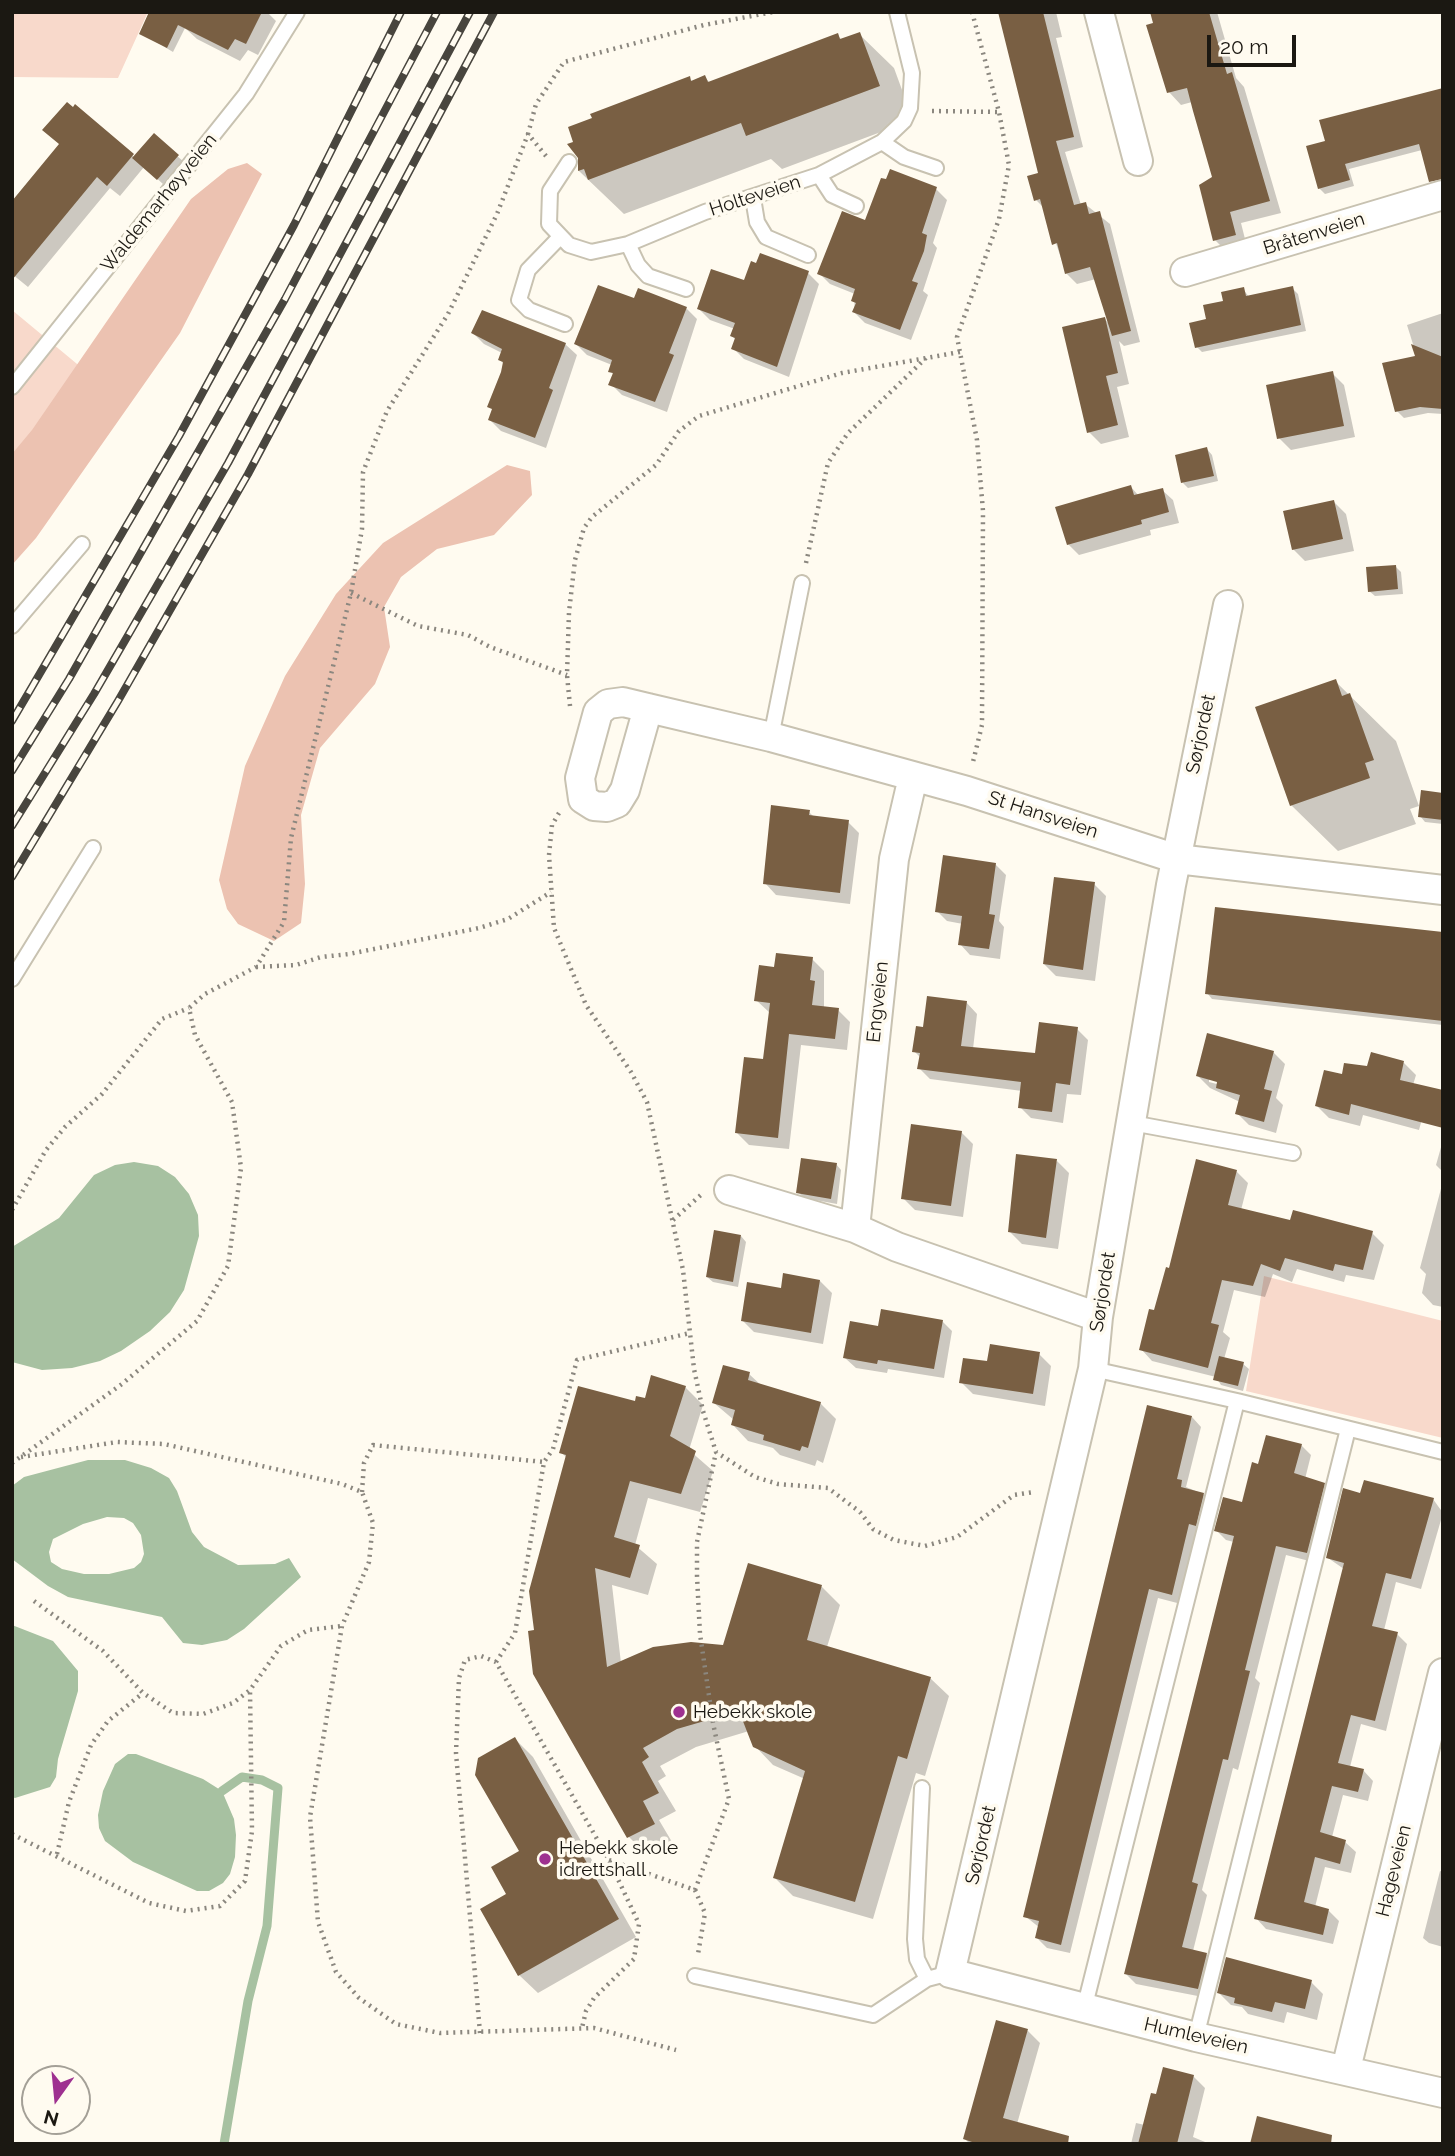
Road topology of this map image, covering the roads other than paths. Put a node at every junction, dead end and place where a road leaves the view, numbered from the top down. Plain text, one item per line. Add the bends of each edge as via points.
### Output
1 (298, 12) edge
2 (897, 12) edge
3 (1099, 12) edge
4 (882, 142) junction
5 (1138, 161) dead end
6 (564, 167) road end
7 (936, 168) dead end
8 (819, 175) junction
9 (1443, 195) edge
10 (753, 198) junction
11 (856, 206) dead end
12 (559, 238) junction
13 (628, 244) junction
14 (808, 255) dead end
15 (1185, 272) dead end
16 (686, 289) dead end
17 (565, 324) dead end
18 (12, 387) edge
19 (82, 544) dead end
20 (802, 583) road end
21 (1228, 605) dead end
22 (12, 625) edge
23 (648, 708) junction
24 (771, 737) junction
25 (913, 776) junction
26 (93, 848) dead end
27 (1177, 859) junction
28 (1443, 890) edge
29 (12, 979) edge
30 (1132, 1123) junction
31 (1293, 1153) dead end
32 (729, 1190) road end
33 (855, 1228) junction
34 (1098, 1317) junction
35 (1093, 1369) junction
36 (1237, 1401) junction
37 (1348, 1429) junction
38 (1443, 1452) edge
39 (1443, 1673) edge
40 (922, 1788) dead end
41 (695, 1976) road end
42 (938, 1976) junction
43 (1084, 2009) junction
44 (1196, 2037) junction
45 (1346, 2069) junction
46 (1443, 2093) edge

1 - 18 lane, Waldemarhøyveien via 246,94
2 - 4 lane, Holteveien via 912,73 910,108 904,121
3 - 5 street
4 - 7 lane via 904,157
4 - 8 lane, Holteveien
6 - 12 lane via 550,191 550,224
8 - 10 lane, Holteveien
8 - 11 lane via 832,195
9 - 15 street, Bråtenveien
10 - 13 lane, Holteveien
10 - 14 lane via 757,222 766,237
12 - 13 lane, Holteveien via 591,252
12 - 17 lane via 528,270 519,300 529,310
13 - 16 lane via 648,276
19 - 22 lane
20 - 24 lane
21 - 27 street, Sørjordet
23 - 23 street, St Hansveien via 625,790 617,803 594,806 583,799 580,778 598,712 608,704 623,702
23 - 24 street, St Hansveien
24 - 25 street, St Hansveien
25 - 27 street, St Hansveien
25 - 33 street, Engveien via 894,859
26 - 29 lane
27 - 28 street, St Hansveien
27 - 30 street, Sørjordet
30 - 31 lane
30 - 34 street, Sørjordet
32 - 33 street
33 - 34 street via 897,1248
34 - 35 street, Sørjordet
35 - 36 lane
35 - 42 street, Sørjordet
36 - 37 lane
36 - 43 lane
37 - 38 lane
37 - 44 lane
39 - 45 street, Hageveien
40 - 42 lane via 916,1959
41 - 42 lane via 873,2015
42 - 43 street, Humleveien
43 - 44 street, Humleveien
44 - 45 street, Humleveien
45 - 46 street, Humleveien

